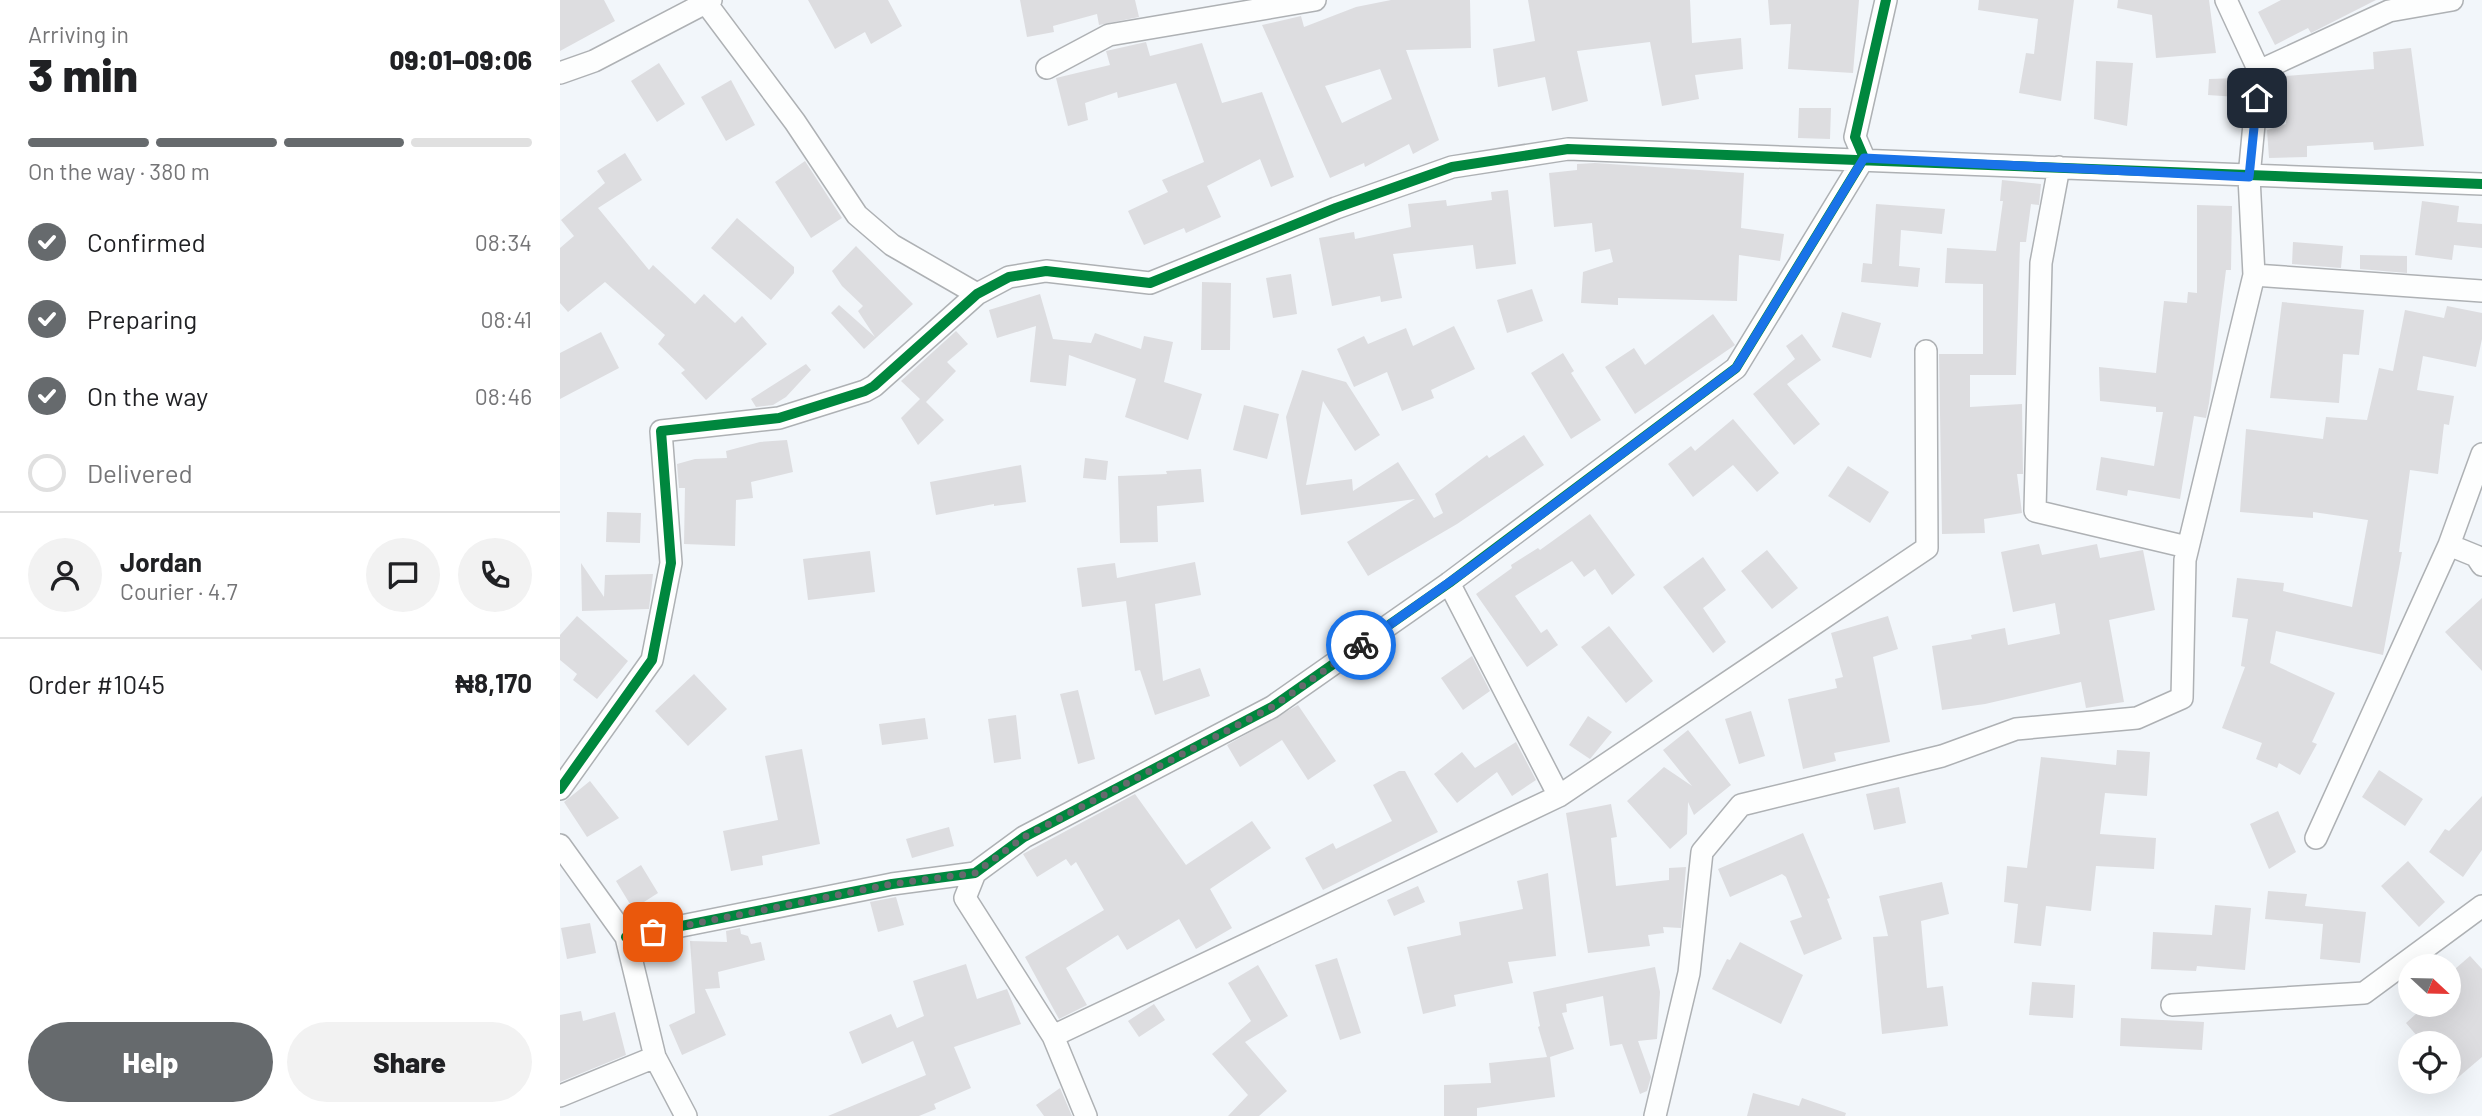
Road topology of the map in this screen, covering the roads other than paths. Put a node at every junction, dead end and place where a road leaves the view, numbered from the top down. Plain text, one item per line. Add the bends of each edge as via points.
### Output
1 (1315, 0) edge
2 (1886, 0) edge
3 (2226, 0) edge
4 (2452, 0) edge
5 (708, 2) edge
6 (1209, 8) edge
7 (1047, 68) dead end
8 (2259, 71) junction
9 (560, 73) edge
10 (1864, 158) junction
11 (2059, 167) junction
12 (2249, 177) junction
13 (2482, 184) edge
14 (2254, 275) junction
15 (2482, 291) edge
16 (977, 294) junction
17 (1926, 351) dead end
18 (2482, 454) edge
19 (2449, 545) junction
20 (2187, 547) junction
21 (2482, 565) edge
22 (1449, 583) junction
23 (560, 789) edge
24 (1559, 796) junction
25 (2316, 838) dead end
26 (560, 845) edge
27 (975, 873) junction
28 (2482, 906) edge
29 (626, 937) junction
30 (2172, 1005) dead end
31 (1053, 1036) junction
32 (655, 1057) junction
33 (560, 1097) edge
34 (686, 1116) edge
35 (1086, 1116) edge
36 (1655, 1116) edge

1 - 6 street
2 - 10 street via 1855,137
3 - 8 street
4 - 8 street via 2389,11
5 - 9 street via 594,61
5 - 16 street via 857,215 892,245
6 - 7 street via 1109,36
8 - 12 street
10 - 11 street
10 - 16 street via 1555,151 1452,167 1150,283 1046,271 1009,277
10 - 22 street via 1736,368
11 - 12 street
11 - 20 street via 2041,263 2035,511
12 - 13 street
12 - 14 street
14 - 15 street
14 - 20 street
16 - 23 street via 865,391 779,418 661,431 671,563 652,660
17 - 24 street via 1927,548
18 - 19 street
19 - 21 street via 2476,556
19 - 25 street
20 - 36 street via 2182,698 2137,718 2017,729 1942,755 1741,805 1702,852 1689,973
22 - 24 street
22 - 27 street via 1272,707 1024,837
24 - 31 street
26 - 29 street
27 - 29 street via 892,884
27 - 31 street via 965,898
28 - 30 street via 2364,993
29 - 32 street
31 - 35 street
32 - 33 street
32 - 34 street

